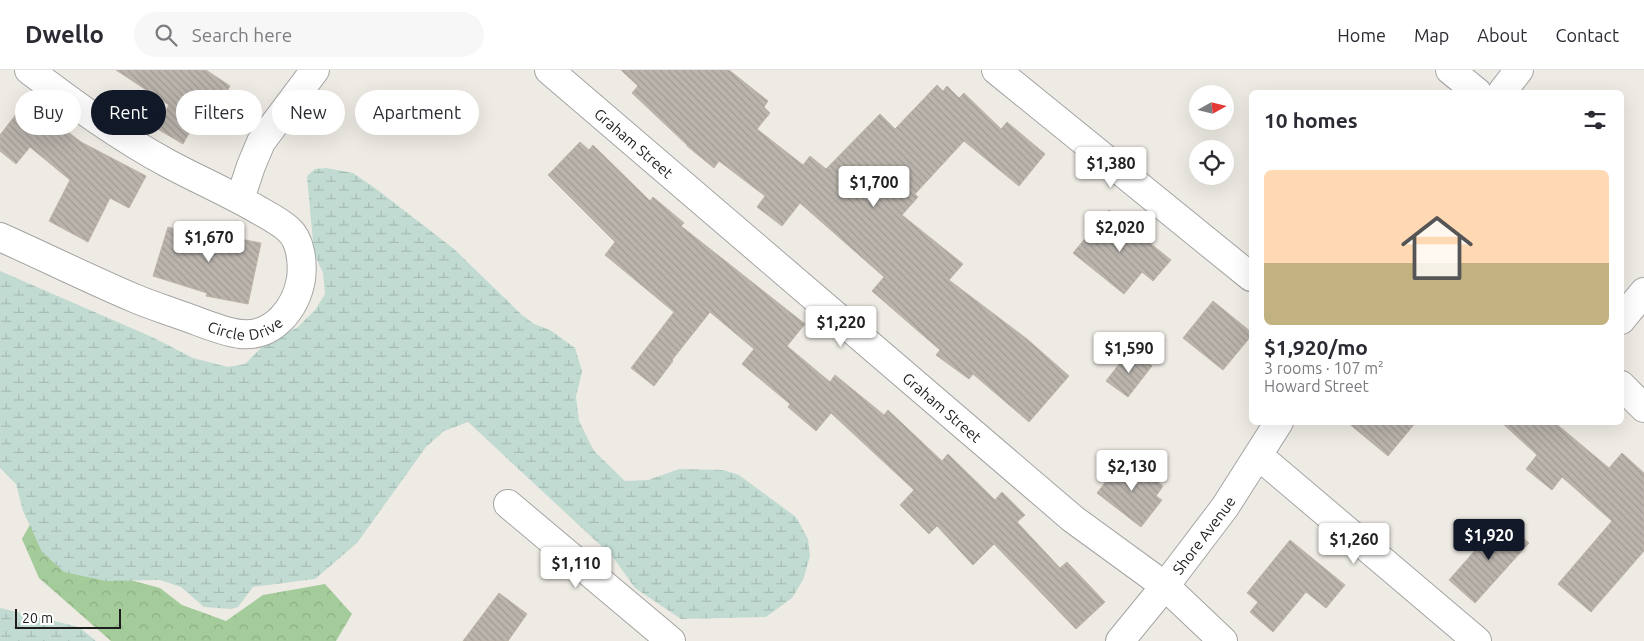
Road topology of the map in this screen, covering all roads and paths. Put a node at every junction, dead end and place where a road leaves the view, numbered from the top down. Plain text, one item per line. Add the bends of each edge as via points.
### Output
1 (29, 70) edge
2 (315, 70) edge
3 (549, 70) edge
4 (996, 70) edge
5 (1450, 70) edge
6 (1520, 70) edge
7 (1475, 90) edge
8 (1504, 90) edge
9 (240, 199) junction
10 (0, 237) edge
11 (1249, 275) edge
12 (1644, 292) edge
13 (1624, 316) edge
14 (1624, 388) edge
15 (1644, 408) edge
16 (1277, 425) edge
17 (1259, 456) junction
18 (508, 504) dead end
19 (1165, 586) junction
20 (671, 641) edge
21 (1120, 641) edge
22 (1223, 641) edge
23 (1477, 641) edge

1 - 9 street, Circle Drive via 108,128
2 - 9 street via 261,142
3 - 19 street, Graham Street via 1073,519
4 - 11 street
5 - 7 street
6 - 8 street
9 - 10 street, Circle Drive via 290,230 297,242 302,269 294,302 285,317 270,328 254,333 241,334 215,327 134,298
12 - 13 street
14 - 15 street
16 - 17 street, Shore Avenue
17 - 19 street, Shore Avenue
17 - 23 street
18 - 20 street
19 - 21 street, Shore Avenue
19 - 22 street, Graham Street

